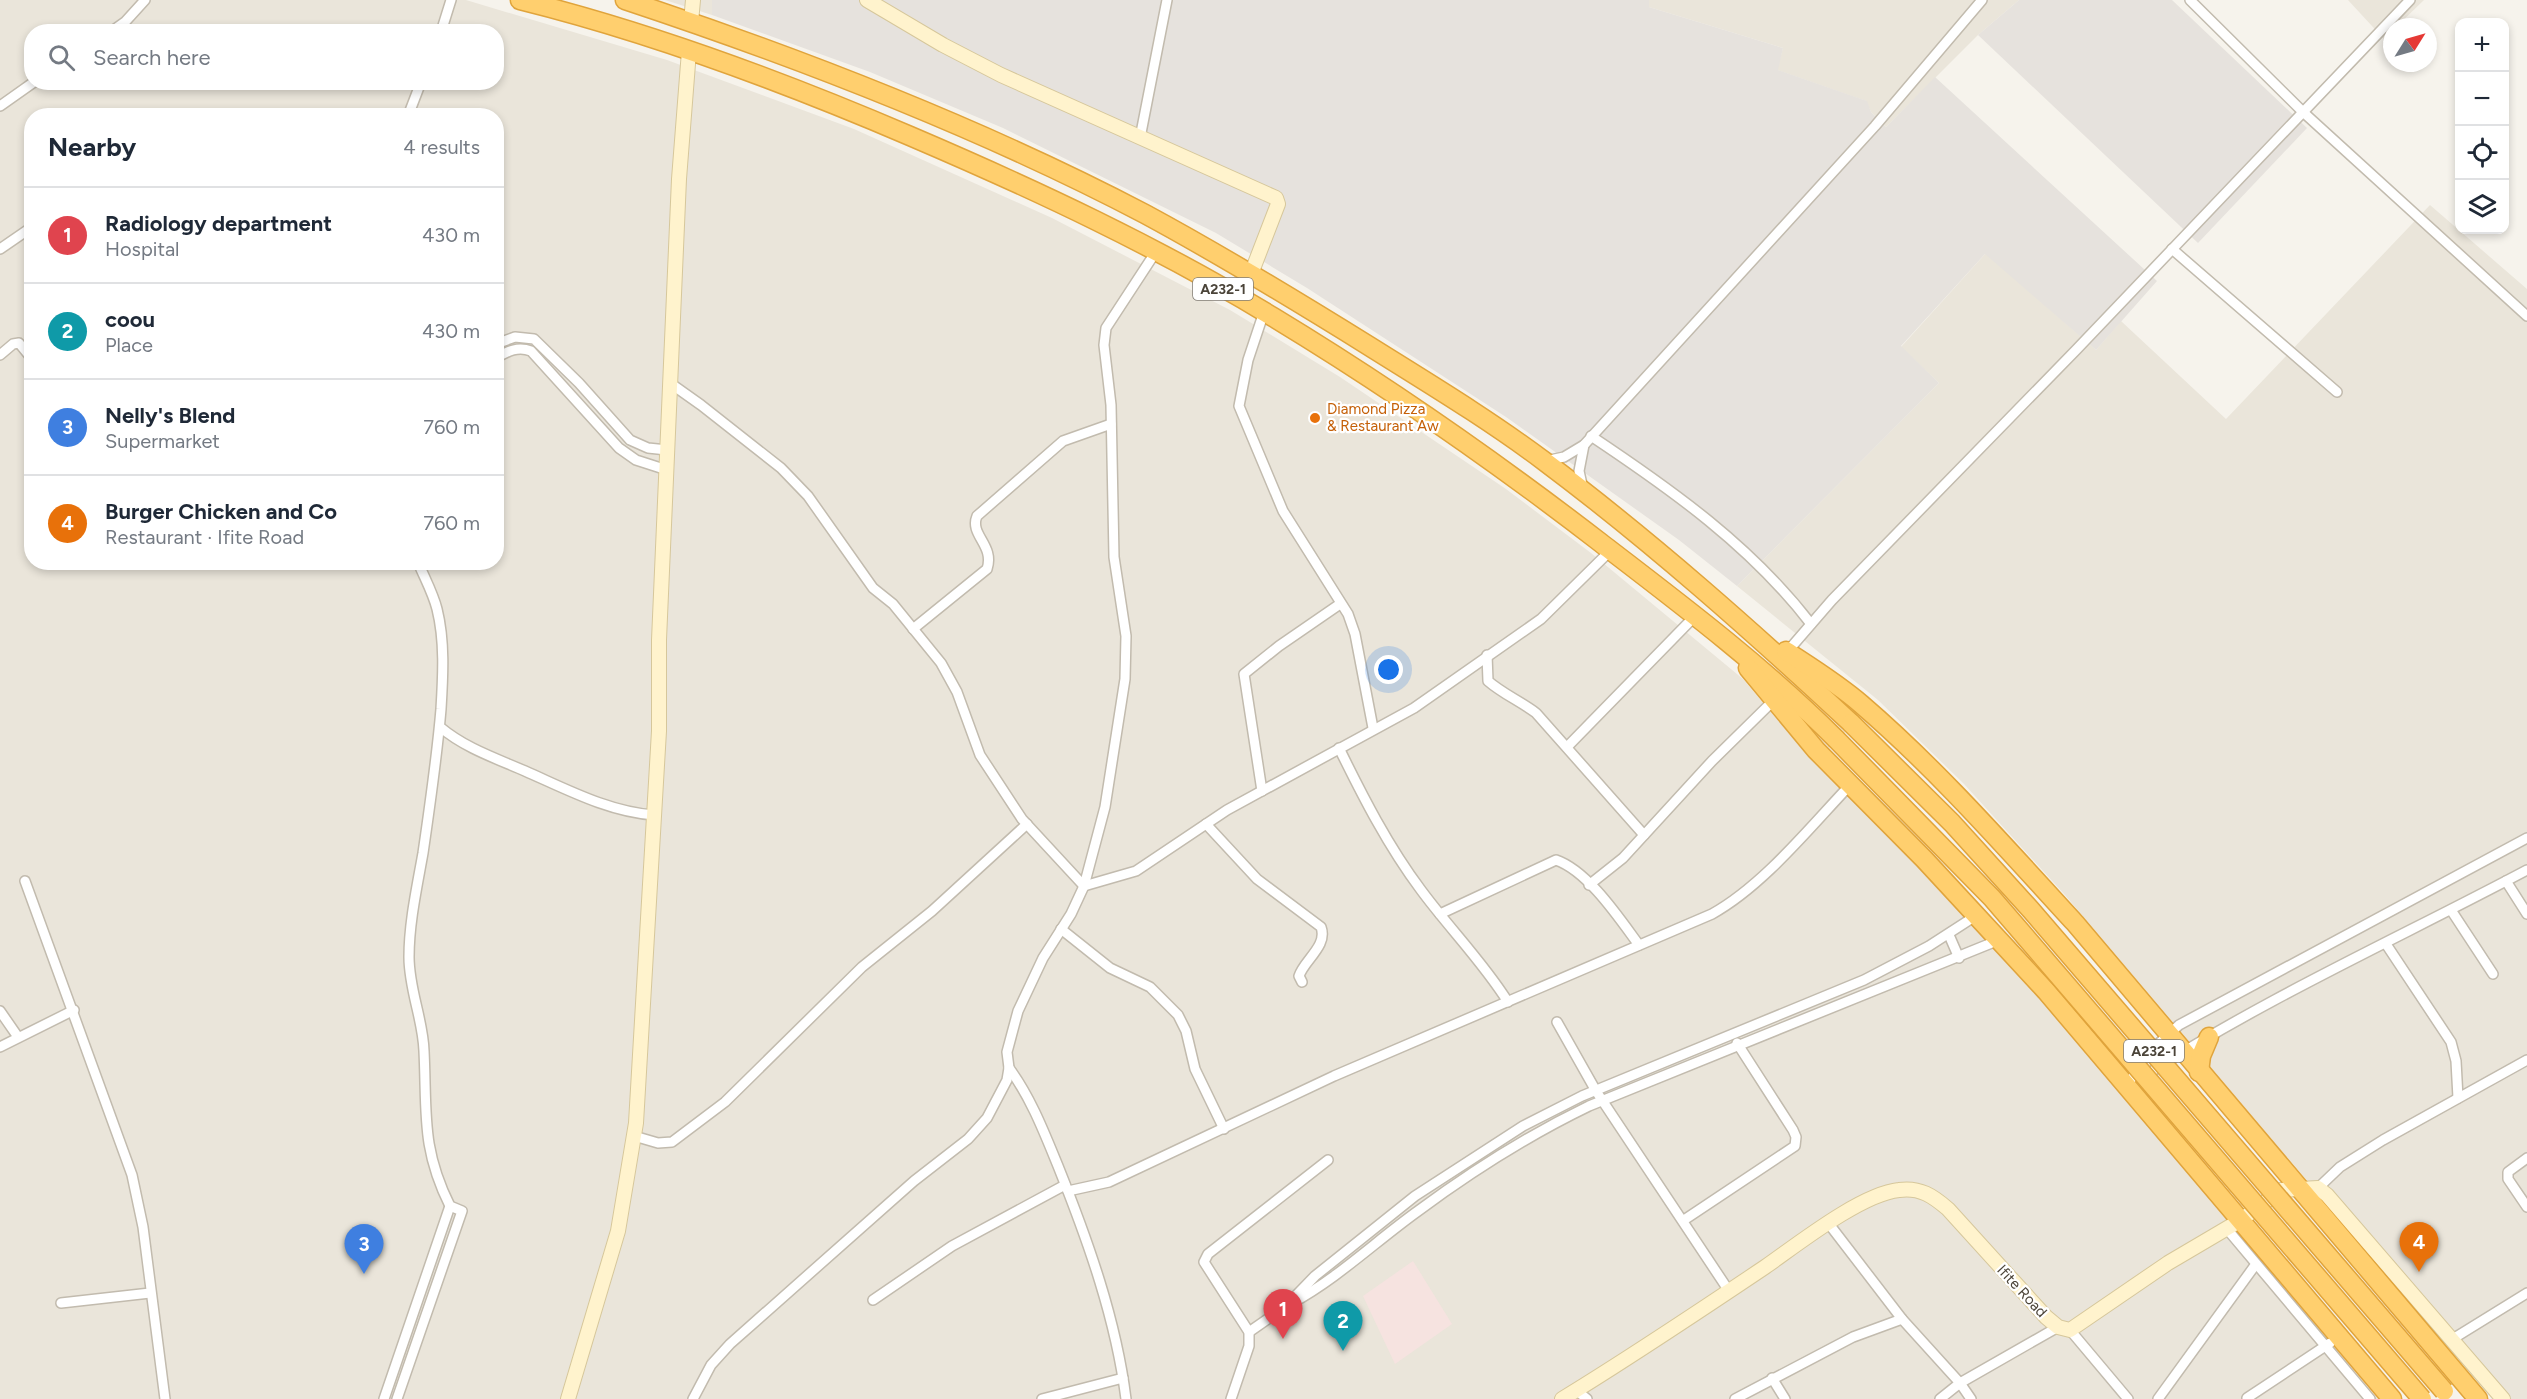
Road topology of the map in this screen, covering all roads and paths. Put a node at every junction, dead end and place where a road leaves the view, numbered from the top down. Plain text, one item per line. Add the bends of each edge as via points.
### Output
1 (145, 0) edge
2 (452, 0) edge
3 (520, 0) edge
4 (625, 0) edge
5 (693, 0) edge
6 (867, 0) edge
7 (1167, 0) edge
8 (1982, 0) edge
9 (2190, 0) edge
10 (2410, 0) edge
11 (691, 22) junction
12 (122, 24) edge
13 (444, 24) edge
14 (689, 51) junction
15 (24, 89) edge
16 (418, 90) edge
17 (0, 106) edge
18 (411, 108) edge
19 (2303, 112) junction
20 (1140, 138) junction
21 (24, 232) edge
22 (0, 249) edge
23 (2172, 249) junction
24 (1155, 252) junction
25 (1251, 274) junction
26 (1264, 312) junction
27 (2527, 316) edge
28 (504, 341) edge
29 (24, 350) edge
30 (504, 353) edge
31 (0, 355) edge
32 (670, 383) junction
33 (2337, 392) dead end
34 (1111, 424) junction
35 (1591, 436) junction
36 (1584, 445) junction
37 (667, 450) junction
38 (1544, 461) junction
39 (667, 470) junction
40 (1584, 493) junction
41 (1611, 550) junction
42 (421, 570) edge
43 (1340, 604) junction
44 (1695, 616) junction
45 (1744, 623) junction
46 (1811, 624) junction
47 (913, 628) junction
48 (1726, 641) junction
49 (1787, 652) junction
50 (1487, 655) junction
51 (1774, 700) junction
52 (440, 727) junction
53 (1373, 728) junction
54 (457, 742) junction
55 (438, 747) junction
56 (1339, 747) junction
57 (1567, 747) junction
58 (1851, 784) junction
59 (1262, 791) junction
60 (654, 815) junction
61 (1027, 824) junction
62 (1206, 824) junction
63 (1644, 835) junction
64 (2527, 838) edge
65 (2527, 870) edge
66 (24, 881) dead end
67 (2506, 881) junction
68 (1589, 885) junction
69 (1084, 886) junction
70 (2451, 910) junction
71 (1440, 914) junction
72 (2527, 914) edge
73 (1977, 915) junction
74 (1061, 929) junction
75 (1949, 935) junction
76 (2000, 940) junction
77 (2386, 944) junction
78 (1639, 945) junction
79 (1917, 952) junction
80 (1959, 958) junction
81 (1926, 971) junction
82 (2493, 974) dead end
83 (1302, 981) dead end
84 (1508, 1002) junction
85 (74, 1010) junction
86 (0, 1011) edge
87 (1557, 1022) dead end
88 (2166, 1034) junction
89 (1732, 1036) junction
90 (18, 1037) junction
91 (2209, 1037) junction
92 (1738, 1046) junction
93 (0, 1047) edge
94 (2181, 1052) junction
95 (2527, 1060) edge
96 (1009, 1068) junction
97 (2199, 1072) junction
98 (2126, 1088) junction
99 (1596, 1091) junction
100 (2458, 1098) junction
101 (1603, 1101) junction
102 (1224, 1129) junction
103 (634, 1136) junction
104 (2527, 1158) edge
105 (1328, 1160) dead end
106 (1067, 1188) junction
107 (2290, 1189) junction
108 (2316, 1197) junction
109 (450, 1206) junction
110 (2527, 1207) edge
111 (1684, 1220) junction
112 (1829, 1224) junction
113 (2234, 1225) junction
114 (2256, 1264) junction
115 (1729, 1291) junction
116 (150, 1293) junction
117 (2527, 1293) edge
118 (873, 1300) dead end
119 (61, 1303) dead end
120 (1285, 1307) junction
121 (1902, 1319) junction
122 (2064, 1328) junction
123 (1249, 1332) junction
124 (2451, 1340) junction
125 (2333, 1341) junction
126 (1124, 1378) junction
127 (1772, 1378) junction
128 (1960, 1383) junction
129 (1582, 1395) edge
130 (2447, 1395) edge
131 (2247, 1398) edge
132 (165, 1399) edge
133 (384, 1399) edge
134 (397, 1399) edge
135 (568, 1399) edge
136 (693, 1399) edge
137 (1042, 1399) edge
138 (1126, 1399) edge
139 (1231, 1399) edge
140 (1562, 1399) edge
141 (1735, 1399) edge
142 (1785, 1399) edge
143 (1940, 1399) edge
144 (1971, 1399) edge
145 (2128, 1399) edge
146 (2158, 1399) edge
147 (2370, 1399) edge
148 (2392, 1399) edge
149 (2422, 1399) edge
150 (2478, 1399) edge
151 (2503, 1399) edge

1 - 12 street
2 - 13 street
3 - 14 highway, A232-1 via 582,15
4 - 11 highway, A232-1
5 - 11 street
6 - 20 street via 962,55
7 - 20 street
8 - 35 street via 1875,126
9 - 19 street
10 - 19 street
11 - 25 highway, A232-1 via 855,82 985,138 1144,214
14 - 24 highway, A232-1 via 849,110 938,148
14 - 32 street
15 - 17 street
16 - 18 street
19 - 23 street
19 - 27 street
20 - 25 street via 1276,198 1278,204
21 - 22 street
23 - 33 street
23 - 46 street
24 - 26 highway, A232-1
24 - 34 street via 1106,328
25 - 38 highway, A232-1 via 1440,390
26 - 41 highway, A232-1 via 1434,420
26 - 43 street via 1248,360 1239,406 1284,511
28 - 37 street via 515,337 534,339 630,440 648,448
29 - 31 street via 13,344
30 - 39 street via 522,348 531,351 619,448 636,460
32 - 37 street
32 - 47 street via 780,468 808,496 873,588
34 - 47 street via 1063,441 977,516 975,527 989,554 987,569
34 - 69 street via 1114,557 1126,636 1125,679 1106,807
35 - 36 street
35 - 46 street via 1719,528 1766,571
36 - 38 street via 1564,457
36 - 40 street via 1579,471
37 - 39 street
38 - 40 highway, A232-1
39 - 60 street
40 - 45 highway, A232-1
41 - 44 highway, A232-1
41 - 50 street via 1541,619
42 - 52 street via 437,609 442,640
43 - 53 street via 1355,634
43 - 59 street via 1244,674
44 - 48 highway, A232-1
44 - 57 street
45 - 49 highway
45 - 130 highway, A232-1, bridge via 1851,723 2031,910
46 - 49 street
47 - 61 street via 957,692 980,755
48 - 51 highway
48 - 149 highway, A232-1, bridge via 1797,700 2000,906
49 - 88 highway via 1860,703 1955,795 2074,923
50 - 53 street via 1414,708
50 - 57 street via 1488,681 1536,713
51 - 58 highway via 1810,744
51 - 63 street
52 - 54 street
52 - 55 street
53 - 56 street
54 - 55 street
54 - 60 street via 612,807
55 - 109 street via 409,956 411,989 424,1046 425,1129 435,1171
56 - 59 street
56 - 71 street via 1391,846
57 - 63 street
58 - 73 highway
58 - 78 street via 1728,905
59 - 62 street
60 - 103 street
61 - 69 street
61 - 103 street via 862,968 725,1102 672,1142 658,1143
62 - 69 street via 1136,871
62 - 83 street via 1257,879 1321,927 1320,944 1301,970
63 - 68 street
64 - 88 street
65 - 67 street
66 - 85 street
67 - 70 street
67 - 72 street
68 - 71 street via 1567,864 1556,860
68 - 78 street
69 - 74 street
70 - 77 street
70 - 82 street
71 - 84 street
73 - 75 street
73 - 76 highway
74 - 96 street via 1018,1011 1007,1052
74 - 102 street via 1110,968 1150,987 1178,1015 1195,1069
75 - 79 street
75 - 80 street
76 - 80 street
76 - 98 highway
77 - 91 street
77 - 100 street via 2451,1042
78 - 84 street
79 - 81 street
79 - 89 street via 1863,980
80 - 81 street
81 - 92 street
84 - 102 street via 1334,1076
85 - 90 street
85 - 116 street via 132,1175 143,1227
86 - 90 street
87 - 99 street
88 - 94 highway
88 - 98 street via 2145,1056
89 - 92 street
89 - 99 street
90 - 93 street
91 - 94 street
91 - 97 highway
92 - 101 street
92 - 111 street via 1793,1130 1795,1146
94 - 97 highway
94 - 98 street
95 - 100 street
96 - 106 street via 1026,1091
96 - 136 street via 1007,1080 987,1118 968,1139 914,1181 730,1344 711,1365
97 - 107 highway via 2284,1171
98 - 113 highway
99 - 101 street
99 - 120 street via 1523,1126 1415,1196 1315,1276
100 - 108 street via 2340,1167
101 - 111 street
101 - 120 street via 1559,1121 1461,1180 1325,1283
102 - 106 street via 1109,1182
103 - 135 street via 618,1231
104 - 110 street via 2508,1172 2508,1179
105 - 123 street via 1208,1254 1204,1262
106 - 118 street via 952,1246
106 - 126 street via 1104,1296
107 - 108 highway
107 - 113 street
108 - 124 street via 2339,1209
108 - 150 highway
109 - 133 street
109 - 134 street via 462,1211
111 - 115 street
112 - 115 street, Ifite Road
112 - 121 street
112 - 122 street, Ifite Road via 1877,1196 1897,1190 1915,1189 1931,1195
113 - 114 street
113 - 122 street
113 - 125 highway
114 - 125 street
114 - 146 street
115 - 129 street, Ifite Road
116 - 119 street
116 - 132 street
117 - 124 street
120 - 123 street
121 - 127 street via 1853,1337
121 - 128 street
122 - 128 street
122 - 145 street
123 - 139 street via 1249,1346
124 - 151 street
125 - 131 street
125 - 147 street
125 - 148 highway
126 - 137 street
126 - 138 street
127 - 141 street
127 - 142 street
128 - 143 street
128 - 144 street
129 - 140 street, Ifite Road

